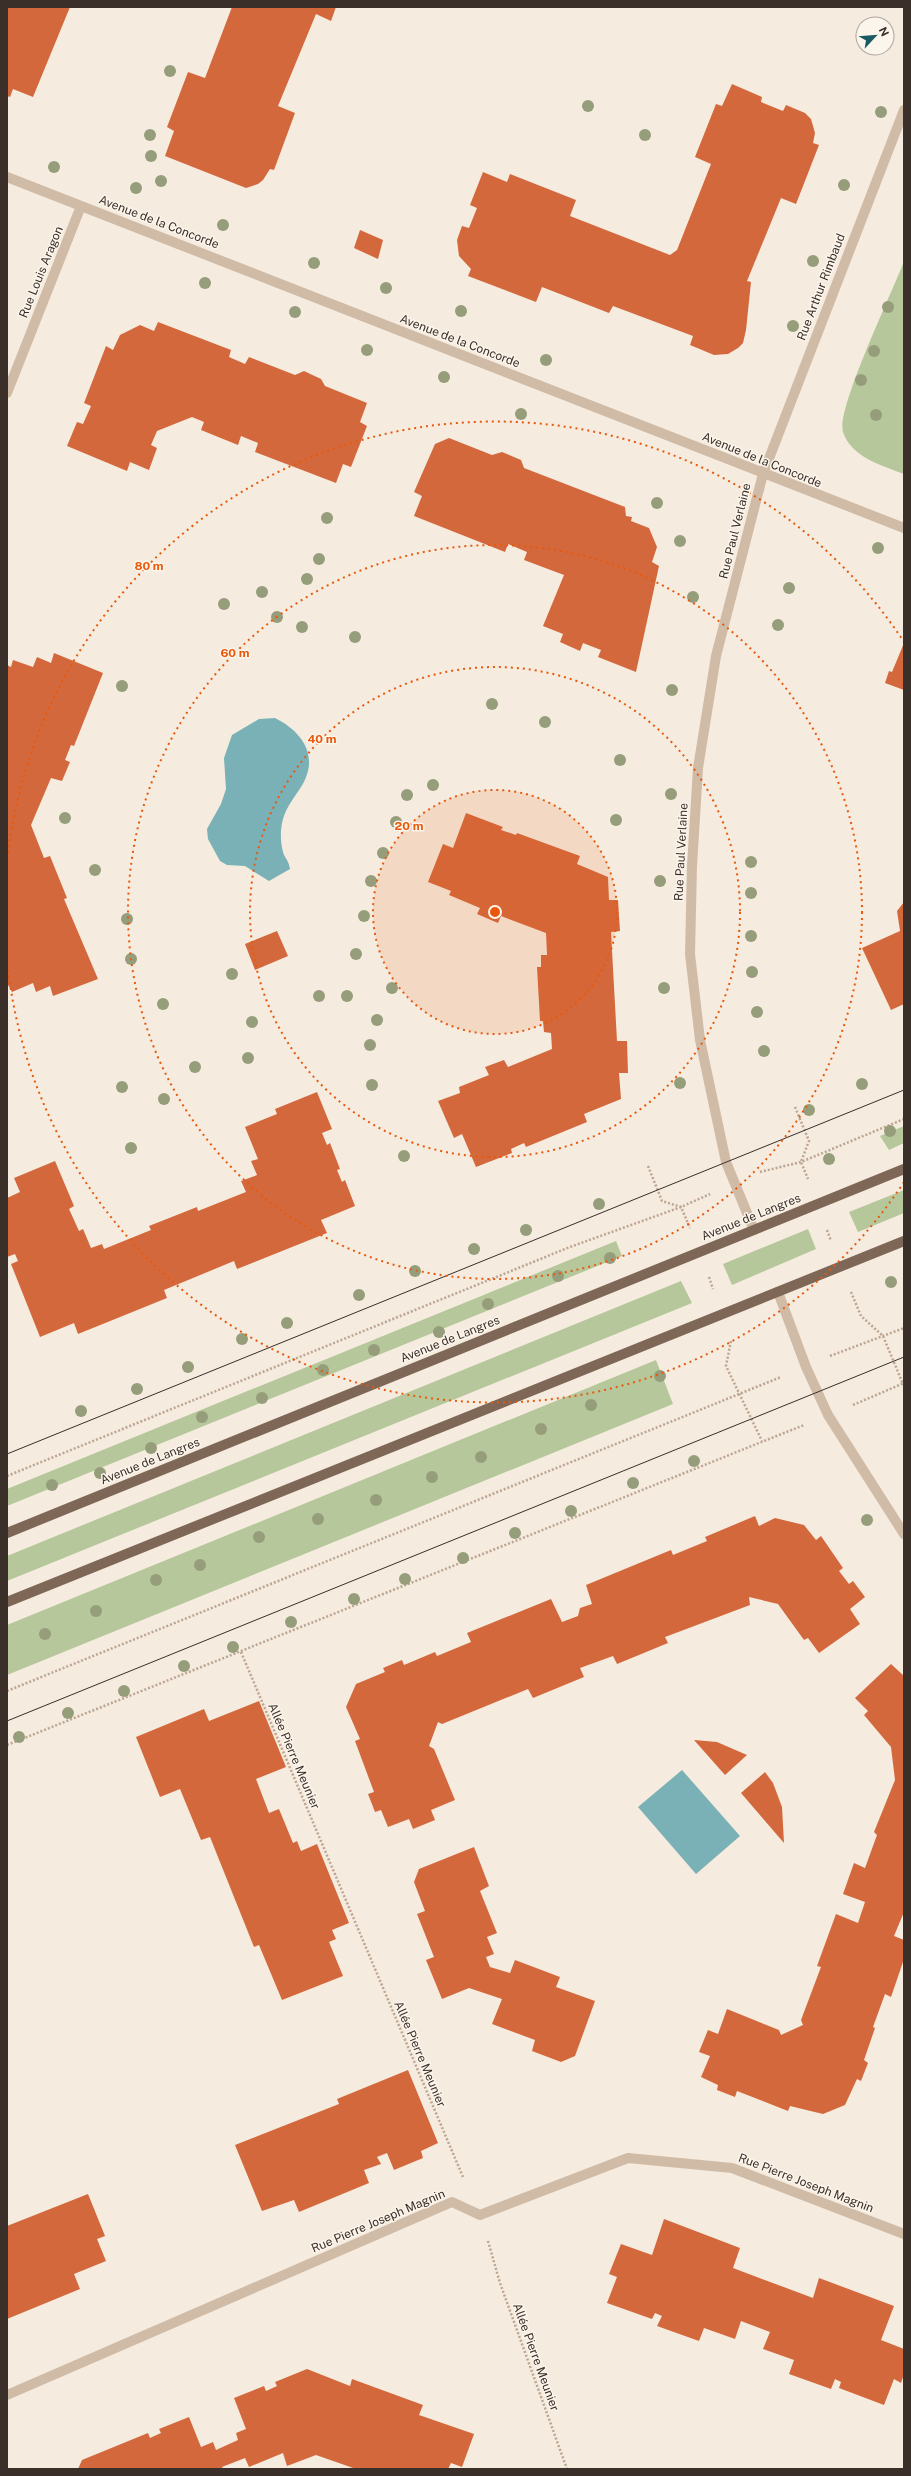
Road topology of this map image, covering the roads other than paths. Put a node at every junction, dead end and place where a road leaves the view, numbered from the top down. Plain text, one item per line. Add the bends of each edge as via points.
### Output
1 (904, 110) edge
2 (7, 177) edge
3 (81, 206) junction
4 (7, 393) edge
5 (763, 474) junction
6 (904, 528) edge
7 (904, 1169) edge
8 (754, 1230) junction
9 (904, 1241) edge
10 (778, 1292) junction
11 (7, 1533) edge
12 (904, 1534) edge
13 (7, 1602) edge
14 (904, 2234) edge
15 (7, 2396) edge

1 - 5 street, Rue Arthur Rimbaud
2 - 3 street, Avenue de la Concorde
3 - 4 street, Rue Louis Aragon
3 - 5 street, Avenue de la Concorde
5 - 6 street, Avenue de la Concorde
5 - 8 street, Rue Paul Verlaine via 716,656 698,768 690,954 700,1040 717,1124 726,1162
7 - 8 main road, Avenue de Langres
8 - 11 main road, Avenue de Langres
9 - 10 main road
10 - 12 street via 806,1367 828,1415
10 - 13 main road
14 - 15 street, Rue Pierre Joseph Magnin via 732,2168 628,2158 480,2215 452,2202

